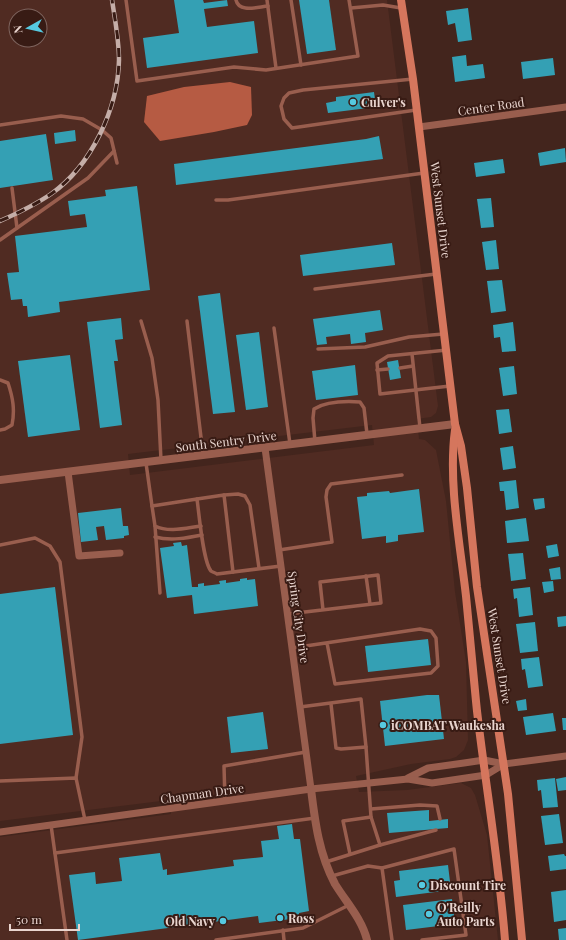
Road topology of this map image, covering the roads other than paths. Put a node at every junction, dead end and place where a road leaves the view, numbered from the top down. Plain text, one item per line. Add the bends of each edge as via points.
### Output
1 (126, 0) edge
2 (236, 0) edge
3 (267, 0) edge
4 (291, 0) edge
5 (349, 0) edge
6 (402, 4) edge
7 (268, 6) junction
8 (351, 8) junction
9 (301, 65) junction
10 (276, 68) junction
11 (413, 79) junction
12 (566, 107) edge
13 (416, 110) junction
14 (0, 125) edge
15 (418, 127) junction
16 (114, 152) junction
17 (116, 163) dead end
18 (424, 174) junction
19 (12, 188) dead end
20 (216, 200) dead end
21 (17, 228) junction
22 (0, 240) edge
23 (437, 273) junction
24 (315, 289) dead end
25 (141, 321) dead end
26 (187, 321) dead end
27 (274, 328) dead end
28 (444, 334) junction
29 (318, 349) dead end
30 (447, 350) junction
31 (412, 354) junction
32 (413, 366) junction
33 (400, 368) dead end
34 (388, 369) dead end
35 (378, 370) junction
36 (0, 380) edge
37 (451, 386) junction
38 (416, 390) junction
39 (455, 424) junction
40 (420, 429) junction
41 (0, 430) edge
42 (367, 435) junction
43 (315, 442) junction
44 (290, 445) junction
45 (265, 448) junction
46 (203, 455) junction
47 (161, 461) junction
48 (146, 462) junction
49 (68, 472) junction
50 (402, 474) dead end
51 (0, 480) edge
52 (224, 495) junction
53 (197, 499) junction
54 (152, 506) junction
55 (155, 526) junction
56 (201, 526) junction
57 (202, 535) junction
58 (155, 537) junction
59 (0, 545) edge
60 (279, 550) junction
61 (120, 553) dead end
62 (281, 566) junction
63 (259, 568) junction
64 (233, 572) junction
65 (366, 576) junction
66 (160, 592) dead end
67 (370, 604) junction
68 (323, 610) junction
69 (288, 614) junction
70 (327, 643) junction
71 (292, 648) junction
72 (331, 704) junction
73 (300, 708) junction
74 (366, 747) junction
75 (306, 752) junction
76 (566, 756) edge
77 (484, 760) junction
78 (504, 764) junction
79 (486, 776) junction
80 (76, 778) junction
81 (408, 778) junction
82 (0, 781) edge
83 (369, 783) junction
84 (312, 789) junction
85 (225, 801) junction
86 (371, 809) junction
87 (371, 817) junction
88 (315, 818) junction
89 (440, 819) dead end
90 (85, 820) junction
91 (51, 825) junction
92 (436, 830) dead end
93 (0, 832) edge
94 (380, 845) junction
95 (55, 852) junction
96 (350, 854) junction
97 (325, 862) junction
98 (382, 868) junction
99 (332, 876) junction
100 (349, 905) junction
101 (283, 930) junction
102 (67, 940) edge
103 (216, 940) edge
104 (284, 940) edge
105 (367, 940) edge
106 (392, 940) edge
107 (422, 940) edge
108 (505, 940) edge
109 (522, 940) edge

1 - 10 lane via 137,81 234,67 266,70
2 - 7 lane via 240,8
3 - 7 lane
4 - 9 lane
5 - 8 lane
6 - 8 lane
6 - 11 main road, West Sunset Drive
7 - 10 lane
8 - 9 lane via 358,56
9 - 10 lane
11 - 13 main road, West Sunset Drive
11 - 13 lane via 303,90 289,93 281,106 284,118 292,128
12 - 15 street, Center Road
13 - 15 main road, West Sunset Drive
14 - 16 lane via 61,116 83,118 110,138
15 - 18 main road, West Sunset Drive
16 - 17 lane
16 - 21 lane via 88,178
18 - 20 lane
18 - 23 main road, West Sunset Drive
19 - 21 lane
21 - 22 lane
23 - 24 lane
23 - 28 main road, West Sunset Drive
25 - 47 lane via 152,358 158,400
26 - 46 lane
27 - 44 lane
28 - 29 lane via 409,337 365,347
28 - 30 main road, West Sunset Drive
30 - 31 lane
30 - 37 main road, West Sunset Drive
31 - 32 lane
31 - 35 lane via 388,356 377,363
32 - 33 lane
32 - 38 lane
34 - 35 lane
35 - 38 lane via 380,394
36 - 41 lane via 8,383 14,417 12,425
37 - 38 lane
37 - 39 main road, West Sunset Drive
38 - 40 lane
39 - 40 street, South Sentry Drive
39 - 77 main road, West Sunset Drive via 454,487
39 - 78 main road, West Sunset Drive via 461,446 477,588
40 - 42 street, South Sentry Drive
42 - 43 street, South Sentry Drive
42 - 43 lane via 364,408 360,402 334,402 314,409
43 - 44 street, South Sentry Drive
44 - 45 street, South Sentry Drive
45 - 46 street, South Sentry Drive
45 - 60 street, Spring City Drive
46 - 47 street, South Sentry Drive
47 - 48 street, South Sentry Drive
48 - 49 street, South Sentry Drive
48 - 54 lane
49 - 51 street, South Sentry Drive
49 - 61 street via 79,556
50 - 60 lane via 331,484 326,497 332,542
52 - 53 lane
52 - 63 lane via 246,496 250,505
52 - 64 lane
53 - 54 lane
53 - 56 lane
54 - 55 lane
55 - 56 lane via 172,530
55 - 58 lane
56 - 57 lane
57 - 58 lane via 176,539
57 - 64 lane via 207,564 212,572
58 - 66 lane
59 - 80 lane via 35,538 50,546 60,562 82,737
60 - 62 street, Spring City Drive
62 - 63 lane
62 - 69 street, Spring City Drive
63 - 64 lane
65 - 67 lane
65 - 67 lane via 378,575 381,603
65 - 68 lane via 320,582
67 - 68 lane
68 - 69 lane
69 - 71 street, Spring City Drive
70 - 70 lane via 420,629 431,631 436,638 438,666 431,673 335,684
70 - 71 lane
71 - 73 street, Spring City Drive
72 - 73 lane
72 - 74 lane via 336,748
72 - 74 lane via 361,699
73 - 75 street, Spring City Drive
74 - 83 lane
75 - 84 street, Spring City Drive
75 - 85 lane via 224,766
76 - 78 street, Chapman Drive
77 - 78 street, Chapman Drive
77 - 79 main road, West Sunset Drive
77 - 81 street, Chapman Drive via 428,768
78 - 79 street, Chapman Drive
78 - 109 main road, West Sunset Drive
79 - 81 street, Chapman Drive via 432,783
79 - 108 main road, West Sunset Drive
80 - 82 lane
80 - 90 lane
81 - 83 street, Chapman Drive
83 - 84 street, Chapman Drive
83 - 86 lane
84 - 85 street, Chapman Drive
84 - 88 street
85 - 90 street, Chapman Drive
86 - 87 lane
86 - 89 lane via 437,806
87 - 94 lane
87 - 96 lane via 343,821
88 - 95 lane
88 - 97 street
90 - 91 street, Chapman Drive
91 - 93 street, Chapman Drive
91 - 95 lane
92 - 94 lane
94 - 96 lane
95 - 102 lane
96 - 97 lane
97 - 99 street
98 - 99 lane via 368,866
98 - 106 lane
98 - 107 lane via 454,849 466,935
99 - 100 street
100 - 101 lane via 303,928
100 - 105 street
101 - 103 lane
101 - 104 lane

